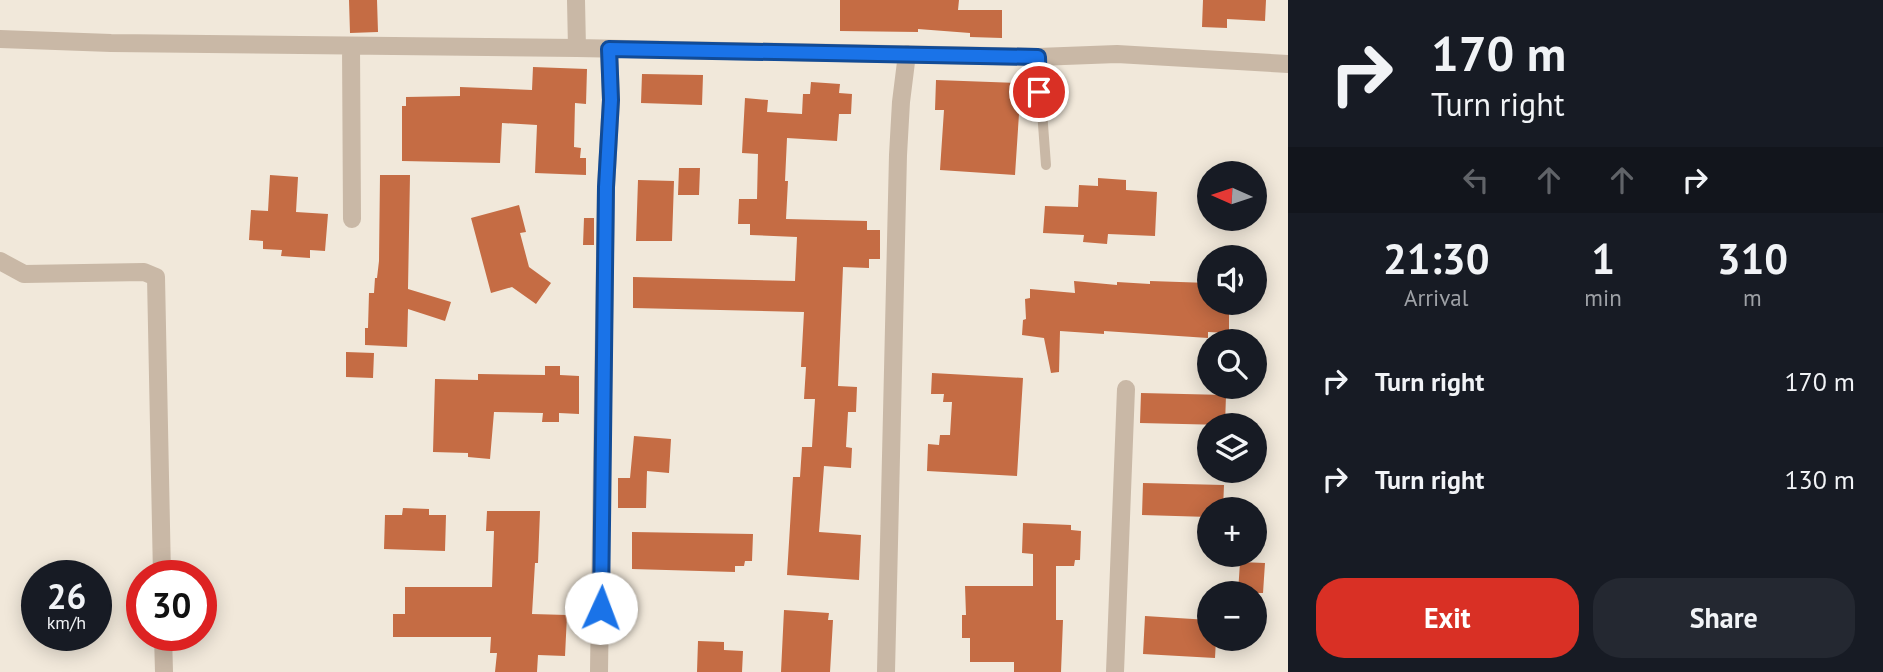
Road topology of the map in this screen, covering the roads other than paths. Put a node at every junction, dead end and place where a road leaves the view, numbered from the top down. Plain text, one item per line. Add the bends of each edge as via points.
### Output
1 (576, 0) edge
2 (0, 39) edge
3 (351, 46) junction
4 (577, 48) junction
5 (609, 49) junction
6 (908, 54) junction
7 (1038, 57) junction
8 (1288, 64) edge
9 (1046, 165) dead end
10 (352, 219) dead end
11 (0, 261) edge
12 (1126, 389) dead end
13 (162, 560) edge
14 (163, 651) edge
15 (164, 672) edge
16 (599, 672) edge
17 (886, 672) edge
18 (1115, 672) edge

1 - 4 street
2 - 3 street
3 - 4 street
3 - 10 street
4 - 5 street
5 - 6 street
5 - 16 street
6 - 7 street
6 - 17 street via 898,155
7 - 8 street via 1117,54
7 - 9 lane
11 - 13 street via 24,274 144,272 156,277
12 - 18 street
14 - 15 street

